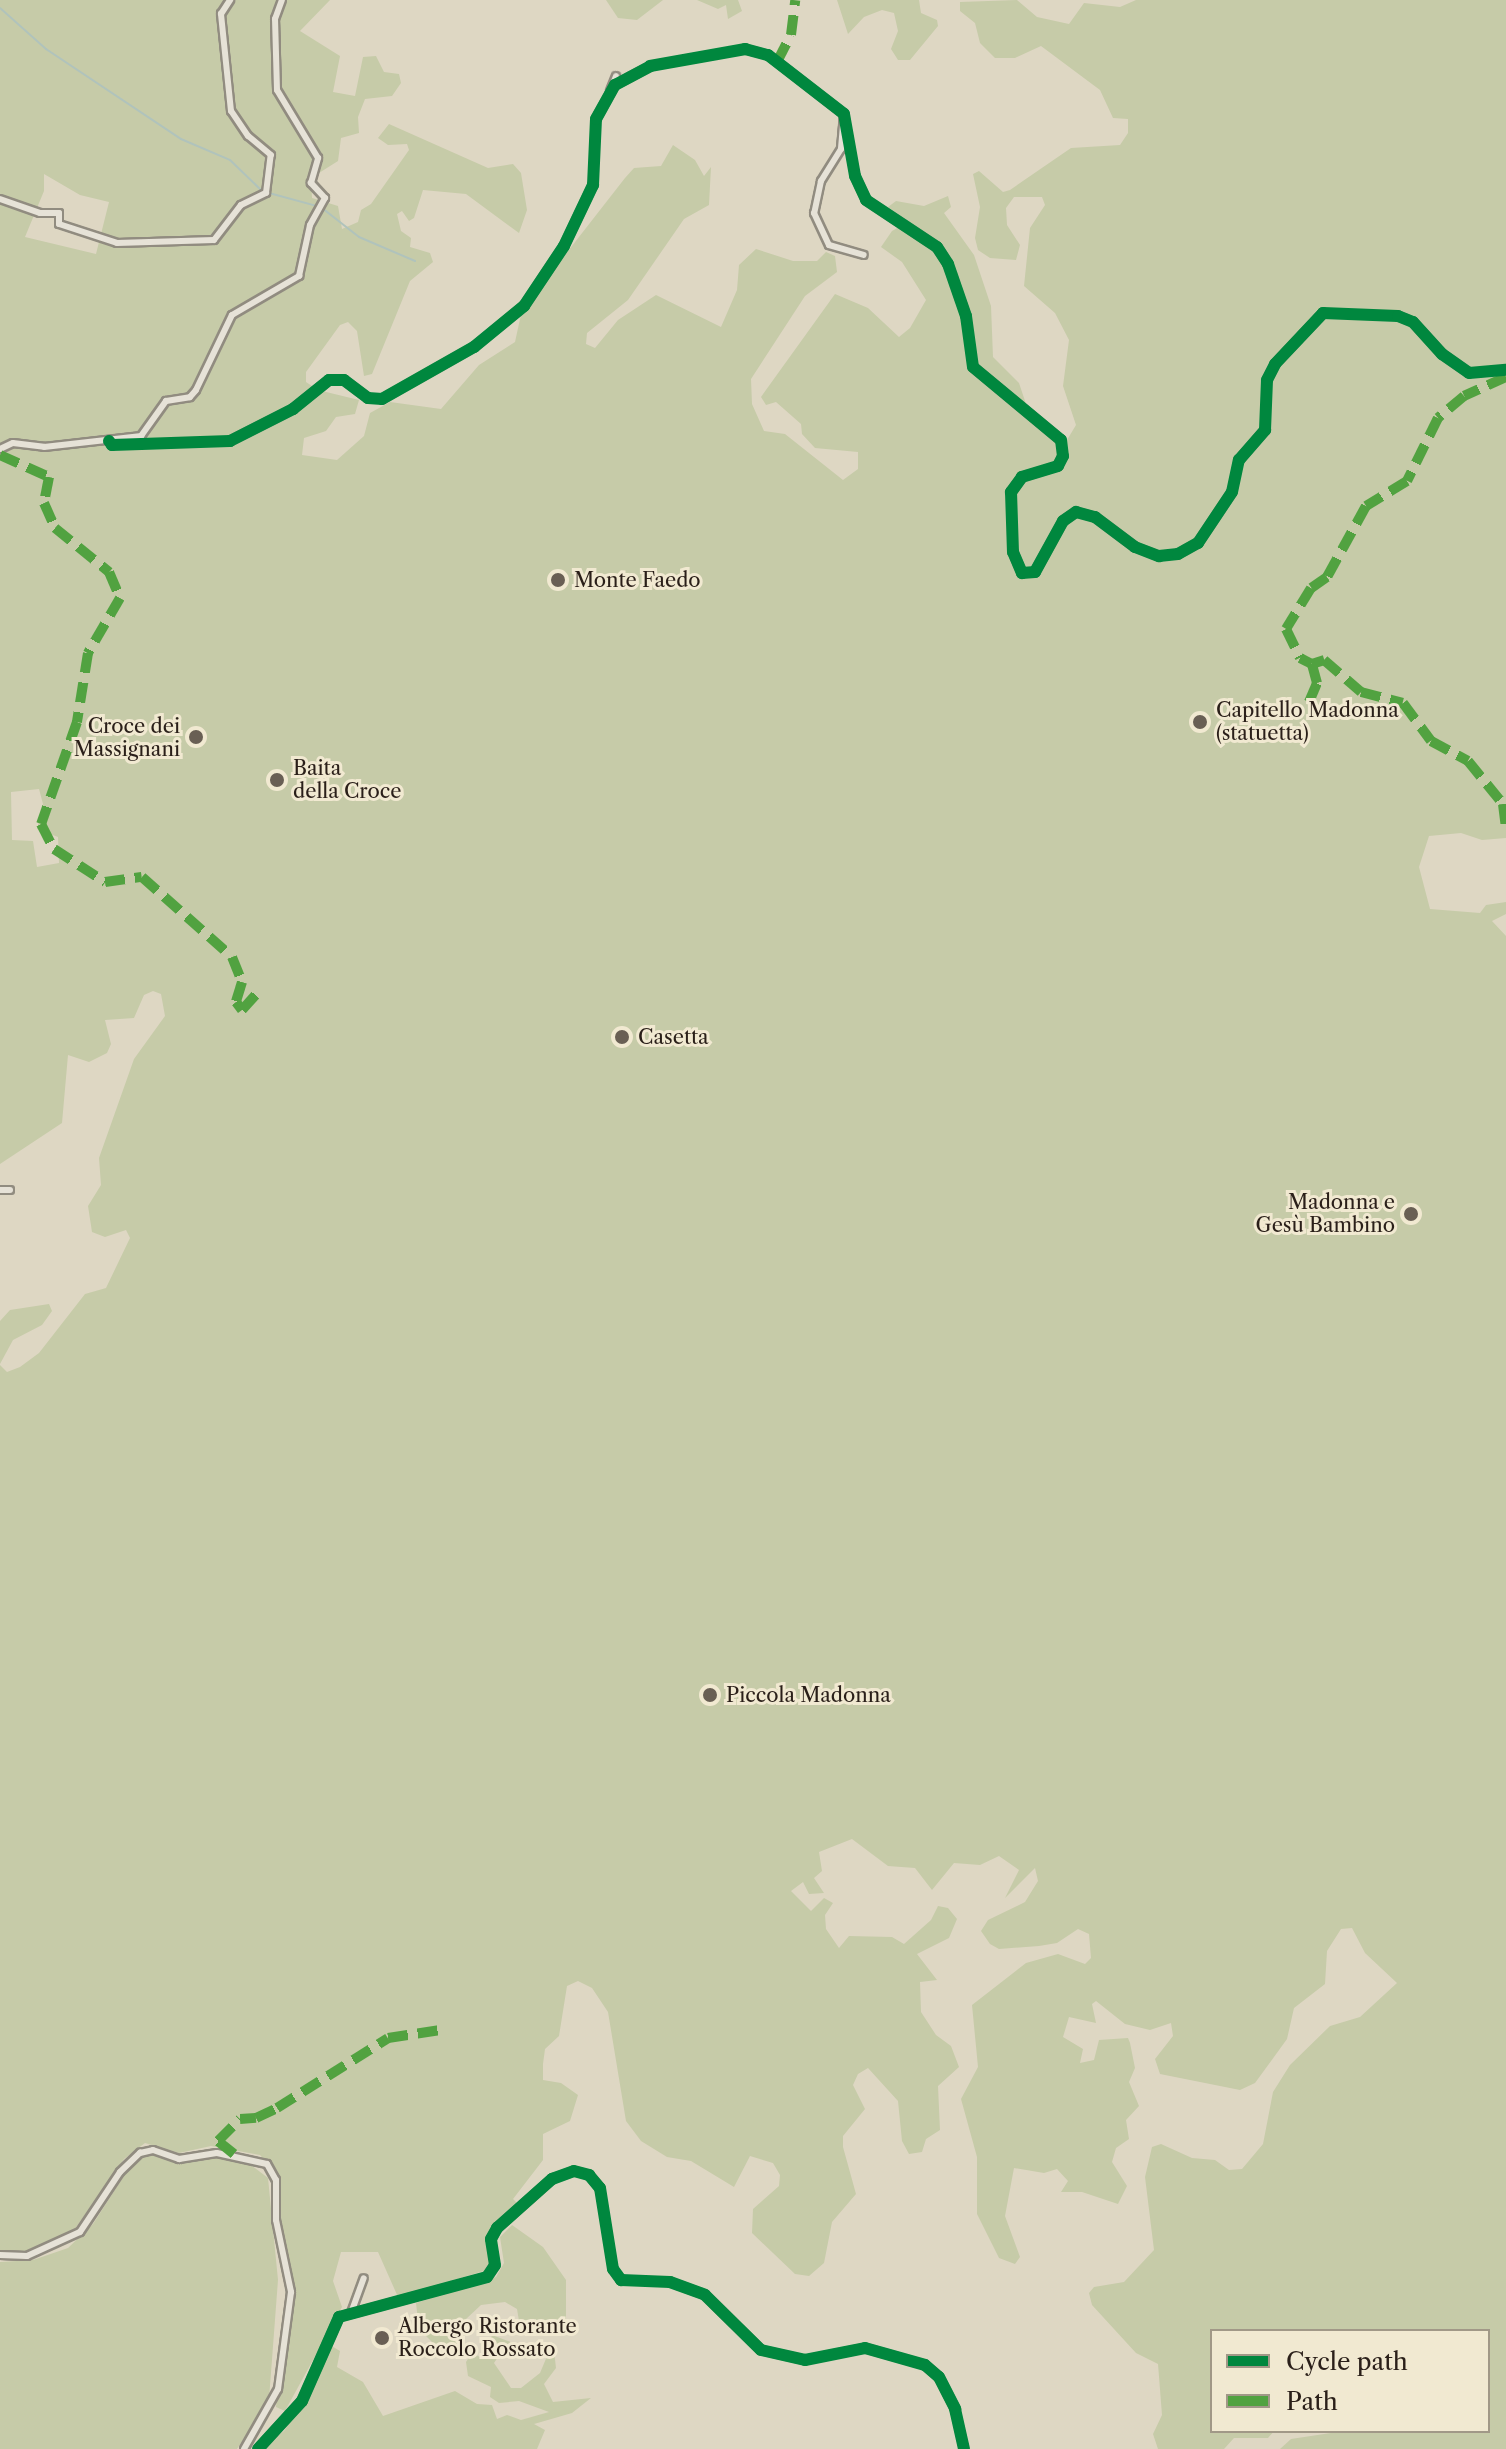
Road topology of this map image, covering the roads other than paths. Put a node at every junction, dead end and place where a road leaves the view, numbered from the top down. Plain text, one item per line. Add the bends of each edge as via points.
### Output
1 (282, 0) edge
2 (227, 2) edge
3 (616, 76) dead end
4 (610, 91) junction
5 (844, 114) junction
6 (1, 200) edge
7 (864, 255) dead end
8 (1506, 370) edge
9 (109, 441) junction
10 (0, 449) edge
11 (0, 1190) edge
12 (10, 1190) dead end
13 (0, 2255) edge
14 (364, 2278) dead end
15 (351, 2313) junction
16 (244, 2449) edge
17 (258, 2449) edge
18 (964, 2449) edge

1 - 9 street via 275,19 277,90 318,158 311,183 323,195 299,276 232,315 190,397 166,401 141,436
2 - 6 street via 231,111 248,136 271,155 266,191 241,205 214,240 137,246 59,224 59,213 40,213
3 - 4 street
4 - 5 street via 650,66 752,49 824,93
4 - 9 street via 596,119 595,178 564,246 524,306 484,341 382,399 368,398 344,380 329,380 293,409 241,438 201,444
5 - 7 street via 841,149 821,181 814,213 829,245
5 - 8 street via 855,176 866,200 937,247 948,264 979,375 1046,423 1061,440 1058,466 1022,477 1011,492 1013,552 1022,573 1035,572 1063,521 1076,512 1095,517 1135,547 1159,556 1178,554 1198,543 1232,492 1239,460 1265,430 1267,380 1275,364 1323,313 1334,309 1398,316 1413,322 1442,354 1469,373
9 - 10 street via 44,447 13,443
11 - 12 street
13 - 16 street via 27,2256 80,2232 120,2172 140,2153 153,2150 179,2159 217,2153 267,2164 276,2180 275,2214 290,2297 277,2394
14 - 15 street
15 - 17 street via 335,2323 292,2416
15 - 18 street via 487,2277 495,2265 491,2242 497,2228 552,2179 578,2172 600,2188 618,2278 633,2284 670,2282 705,2295 751,2345 805,2360 865,2348 925,2365 939,2377 955,2409

